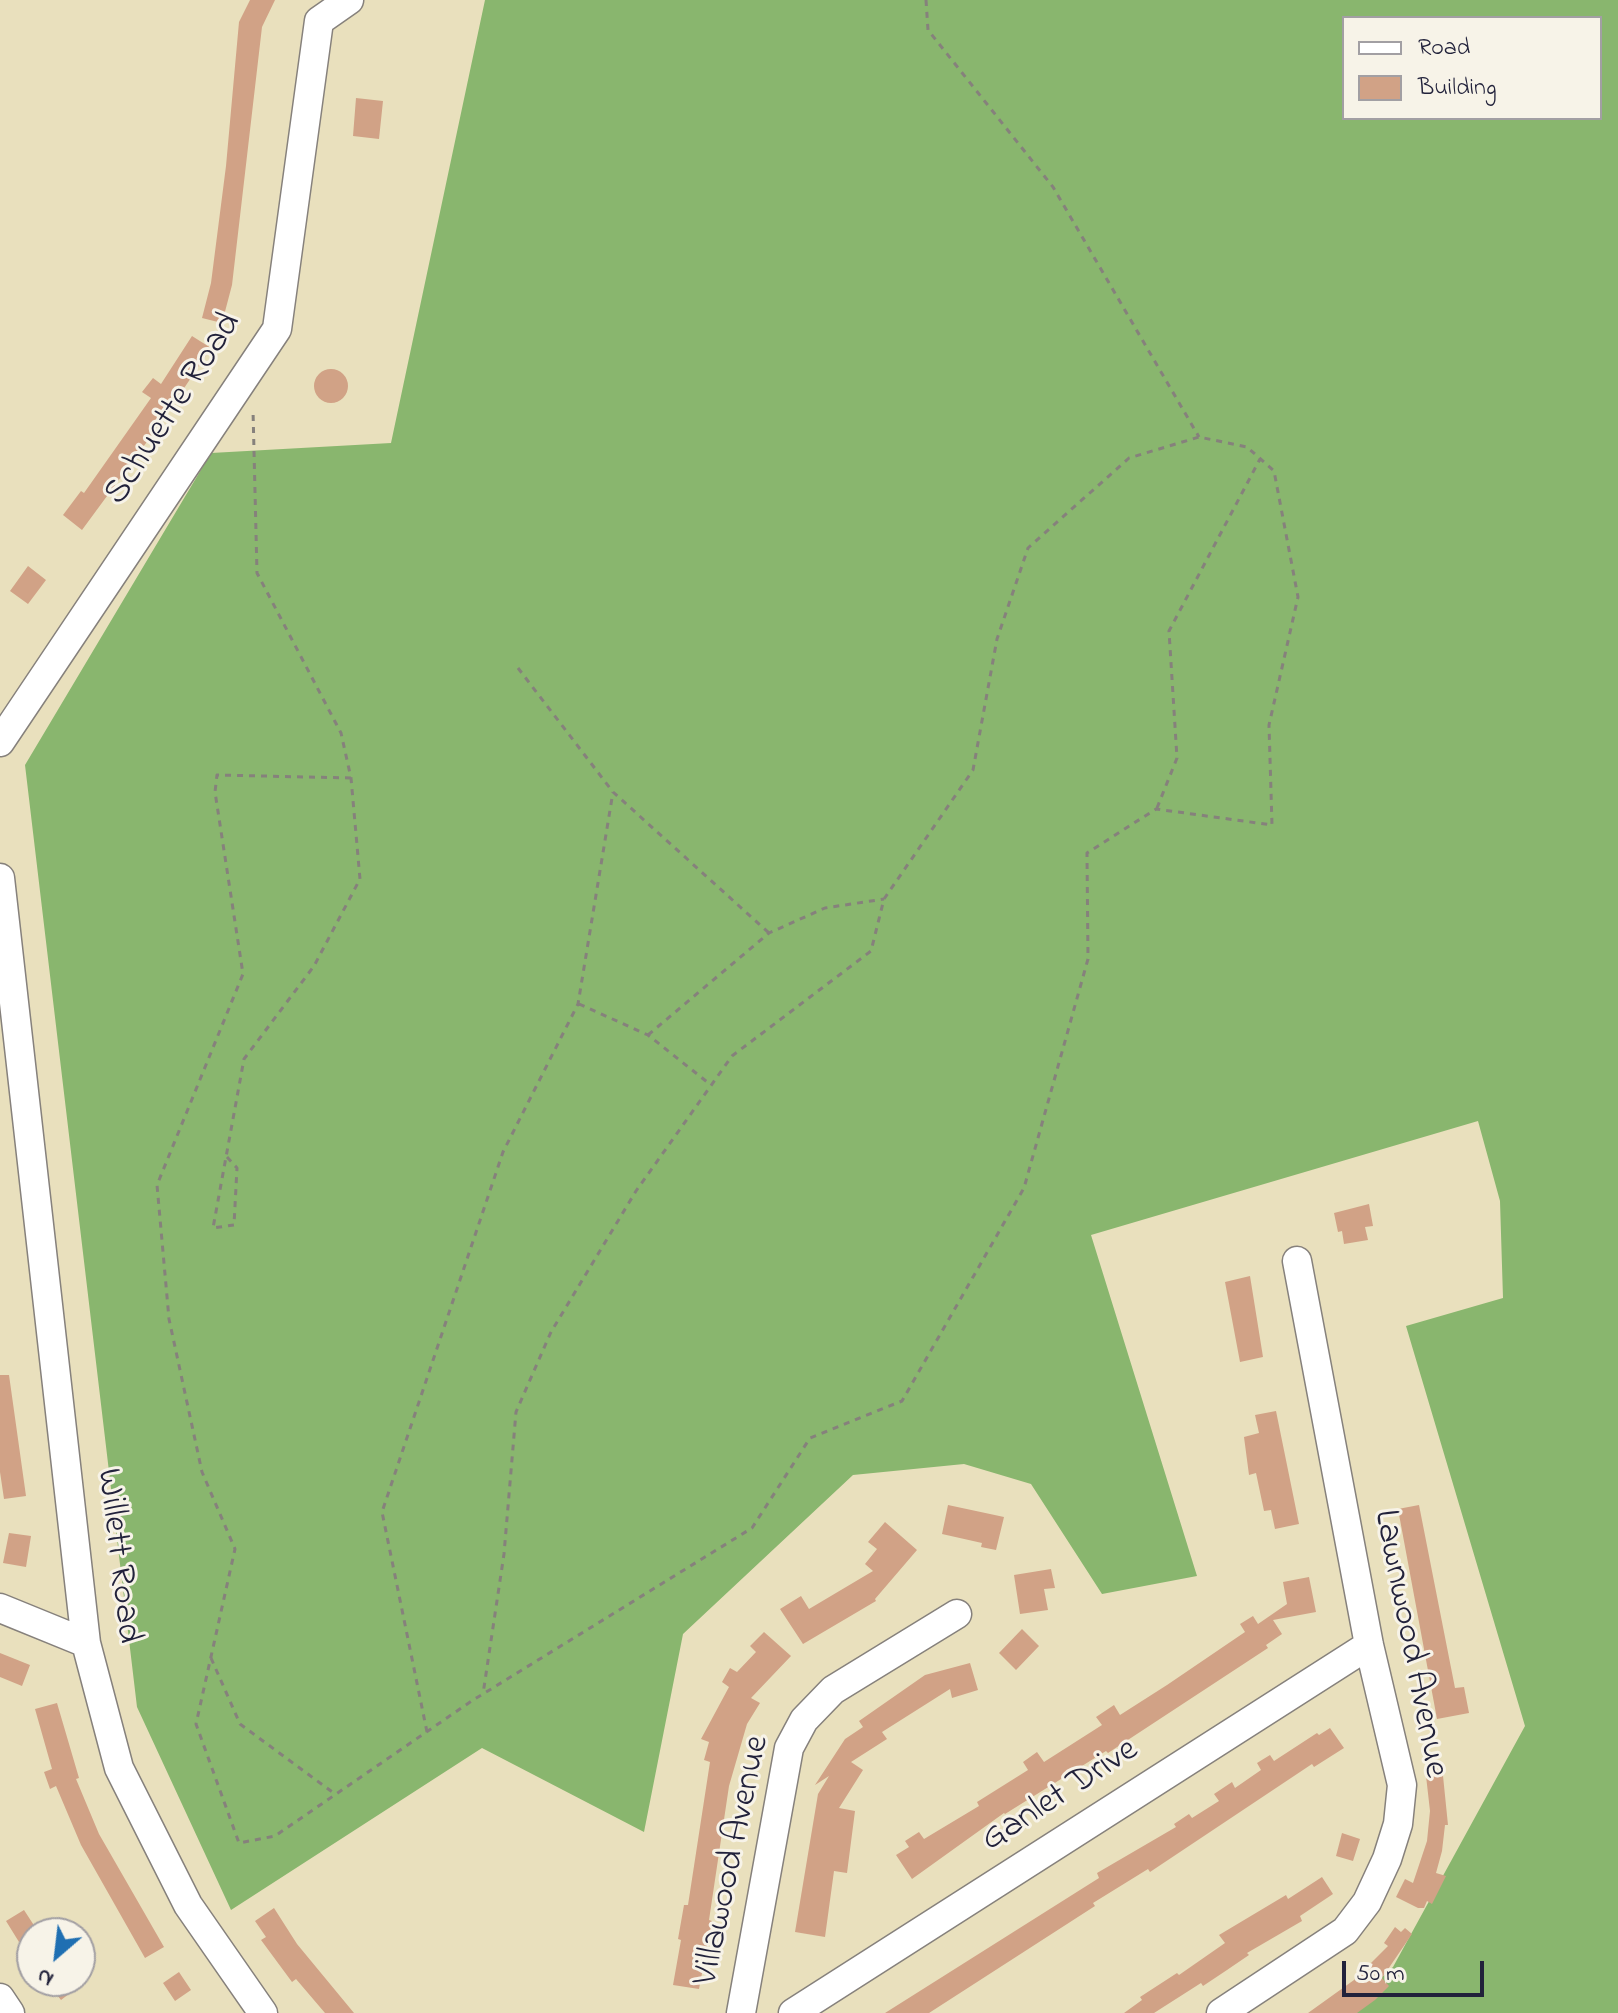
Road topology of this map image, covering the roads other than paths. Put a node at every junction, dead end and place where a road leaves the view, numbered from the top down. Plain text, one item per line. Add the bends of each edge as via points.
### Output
1 (349, 0) edge
2 (0, 742) edge
3 (0, 878) edge
4 (1297, 1261) dead end
5 (0, 1608) edge
6 (957, 1614) dead end
7 (86, 1643) junction
8 (1369, 1645) junction
9 (0, 1998) edge
10 (10, 2013) edge
11 (263, 2013) edge
12 (741, 2013) edge
13 (793, 2013) edge
14 (1221, 2013) edge

1 - 2 street, Schuette Road via 319,21 277,329
3 - 7 street, Willett Road
4 - 8 street, Lawnwood Avenue
5 - 7 street
6 - 12 street, Villawood Avenue via 833,1690 794,1738
7 - 11 street, Willett Road via 119,1768 188,1905
8 - 13 street, Ganlet Drive
8 - 14 street, Lawnwood Avenue via 1402,1785 1387,1859 1367,1902 1345,1931
9 - 10 street

